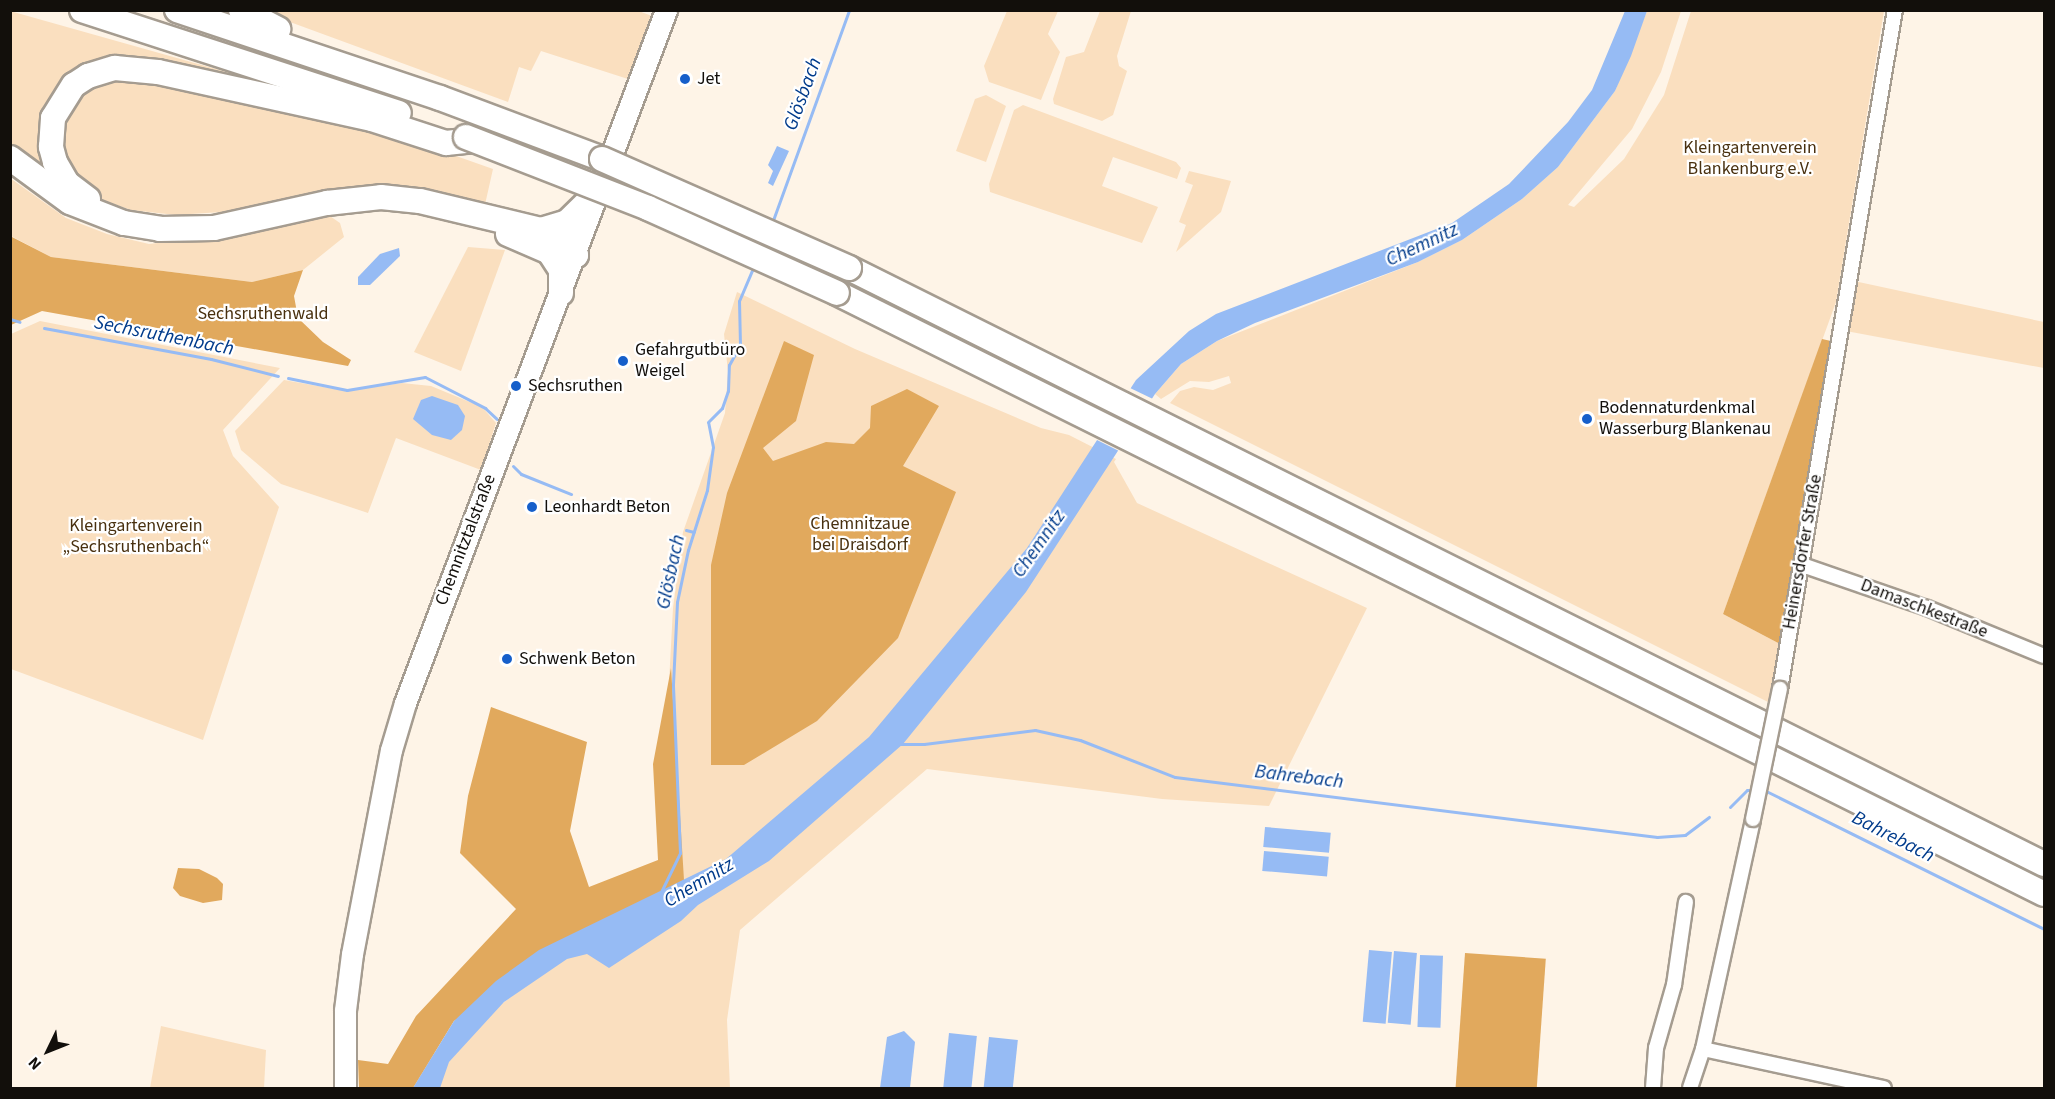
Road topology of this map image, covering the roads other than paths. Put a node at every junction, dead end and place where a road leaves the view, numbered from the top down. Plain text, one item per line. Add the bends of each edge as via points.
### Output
1 (82, 10) edge
2 (177, 10) edge
3 (241, 10) edge
4 (666, 10) edge
5 (1895, 10) edge
6 (306, 51) junction
7 (468, 139) junction
8 (10, 159) edge
9 (600, 190) junction
10 (466, 213) junction
11 (144, 227) junction
12 (541, 230) junction
13 (550, 253) junction
14 (576, 255) junction
15 (561, 293) junction
16 (1802, 565) junction
17 (2044, 656) edge
18 (2044, 864) edge
19 (2044, 894) edge
20 (1686, 902) dead end
21 (1703, 1049) junction
22 (345, 1089) edge
23 (1653, 1089) edge
24 (1690, 1089) edge
25 (1884, 1089) edge

1 - 7 highway via 286,74
2 - 6 highway
3 - 6 highway via 277,28
4 - 9 main road, Chemnitztalstraße
5 - 16 street, Heinersdorfer Straße
6 - 18 highway, bridge via 475,110 667,186 849,268
7 - 11 highway via 446,142 372,119 158,72 103,70 74,85 59,102 53,118 51,147 60,174 76,191
7 - 19 highway, bridge via 648,208 837,293
8 - 11 highway via 70,202
9 - 12 highway via 567,222
9 - 14 main road, Chemnitztalstraße
10 - 11 highway via 420,201 372,198 327,203 214,228
10 - 12 highway
10 - 13 highway via 480,223
12 - 14 highway via 566,240
13 - 14 highway
13 - 15 highway via 561,270
14 - 15 main road, Chemnitztalstraße
15 - 22 main road, Chemnitztalstraße via 418,667 391,750 347,985
16 - 17 street, Damaschkestraße via 1927,608
16 - 21 street, Heinersdorfer Straße, bridge via 1780,689
20 - 23 street via 1674,985 1656,1048
21 - 24 street, Heinersdorfer Straße
21 - 25 street

